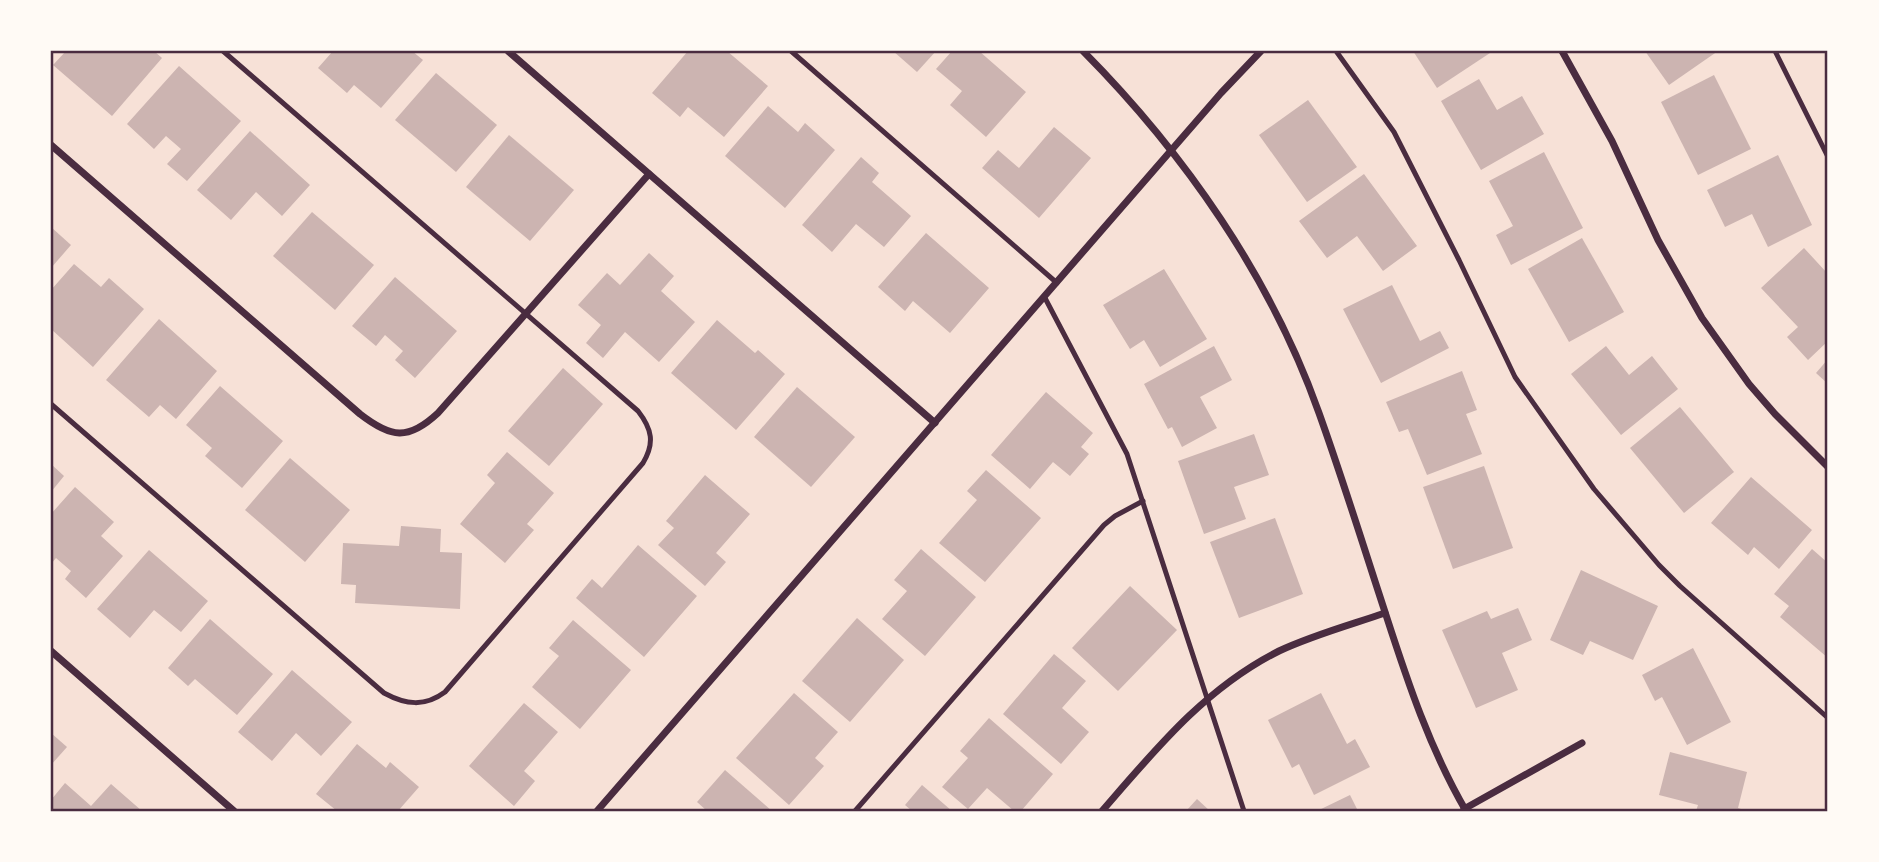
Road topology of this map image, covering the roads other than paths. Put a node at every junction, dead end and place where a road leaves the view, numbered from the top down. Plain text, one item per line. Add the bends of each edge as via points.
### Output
1 (223, 51) edge
2 (508, 51) edge
3 (790, 51) edge
4 (1083, 51) edge
5 (1261, 51) edge
6 (1336, 51) edge
7 (1562, 51) edge
8 (1775, 51) edge
9 (51, 145) edge
10 (1172, 152) junction
11 (1828, 157) edge
12 (649, 174) junction
13 (1057, 283) junction
14 (1045, 298) junction
15 (526, 314) junction
16 (51, 404) edge
17 (935, 423) junction
18 (1828, 467) edge
19 (1143, 501) junction
20 (1385, 612) junction
21 (51, 650) edge
22 (1206, 698) junction
23 (1828, 718) edge
24 (1582, 743) dead end
25 (1465, 810) edge
26 (234, 811) edge
27 (597, 811) edge
28 (855, 811) edge
29 (1102, 811) edge
30 (1244, 811) edge

1 - 15 lane
2 - 12 street
3 - 13 lane
4 - 10 street
5 - 10 street
6 - 23 lane via 1394,132 1515,377 1594,489 1680,586
7 - 18 street via 1702,318 1749,384
8 - 11 lane
9 - 15 street via 385,431 400,435 413,431 438,413
10 - 13 street
10 - 20 street via 1225,227 1288,340 1319,413
12 - 15 street
12 - 17 street
13 - 14 street
14 - 17 street
14 - 19 lane via 1119,436
15 - 16 lane via 638,411 648,424 650,452 445,691 425,702 411,704 384,693
17 - 27 street
19 - 22 lane
19 - 28 lane via 1104,525
20 - 22 street via 1280,651
20 - 25 street via 1418,712
21 - 26 street
22 - 29 street via 1169,733
22 - 30 lane
24 - 25 street

